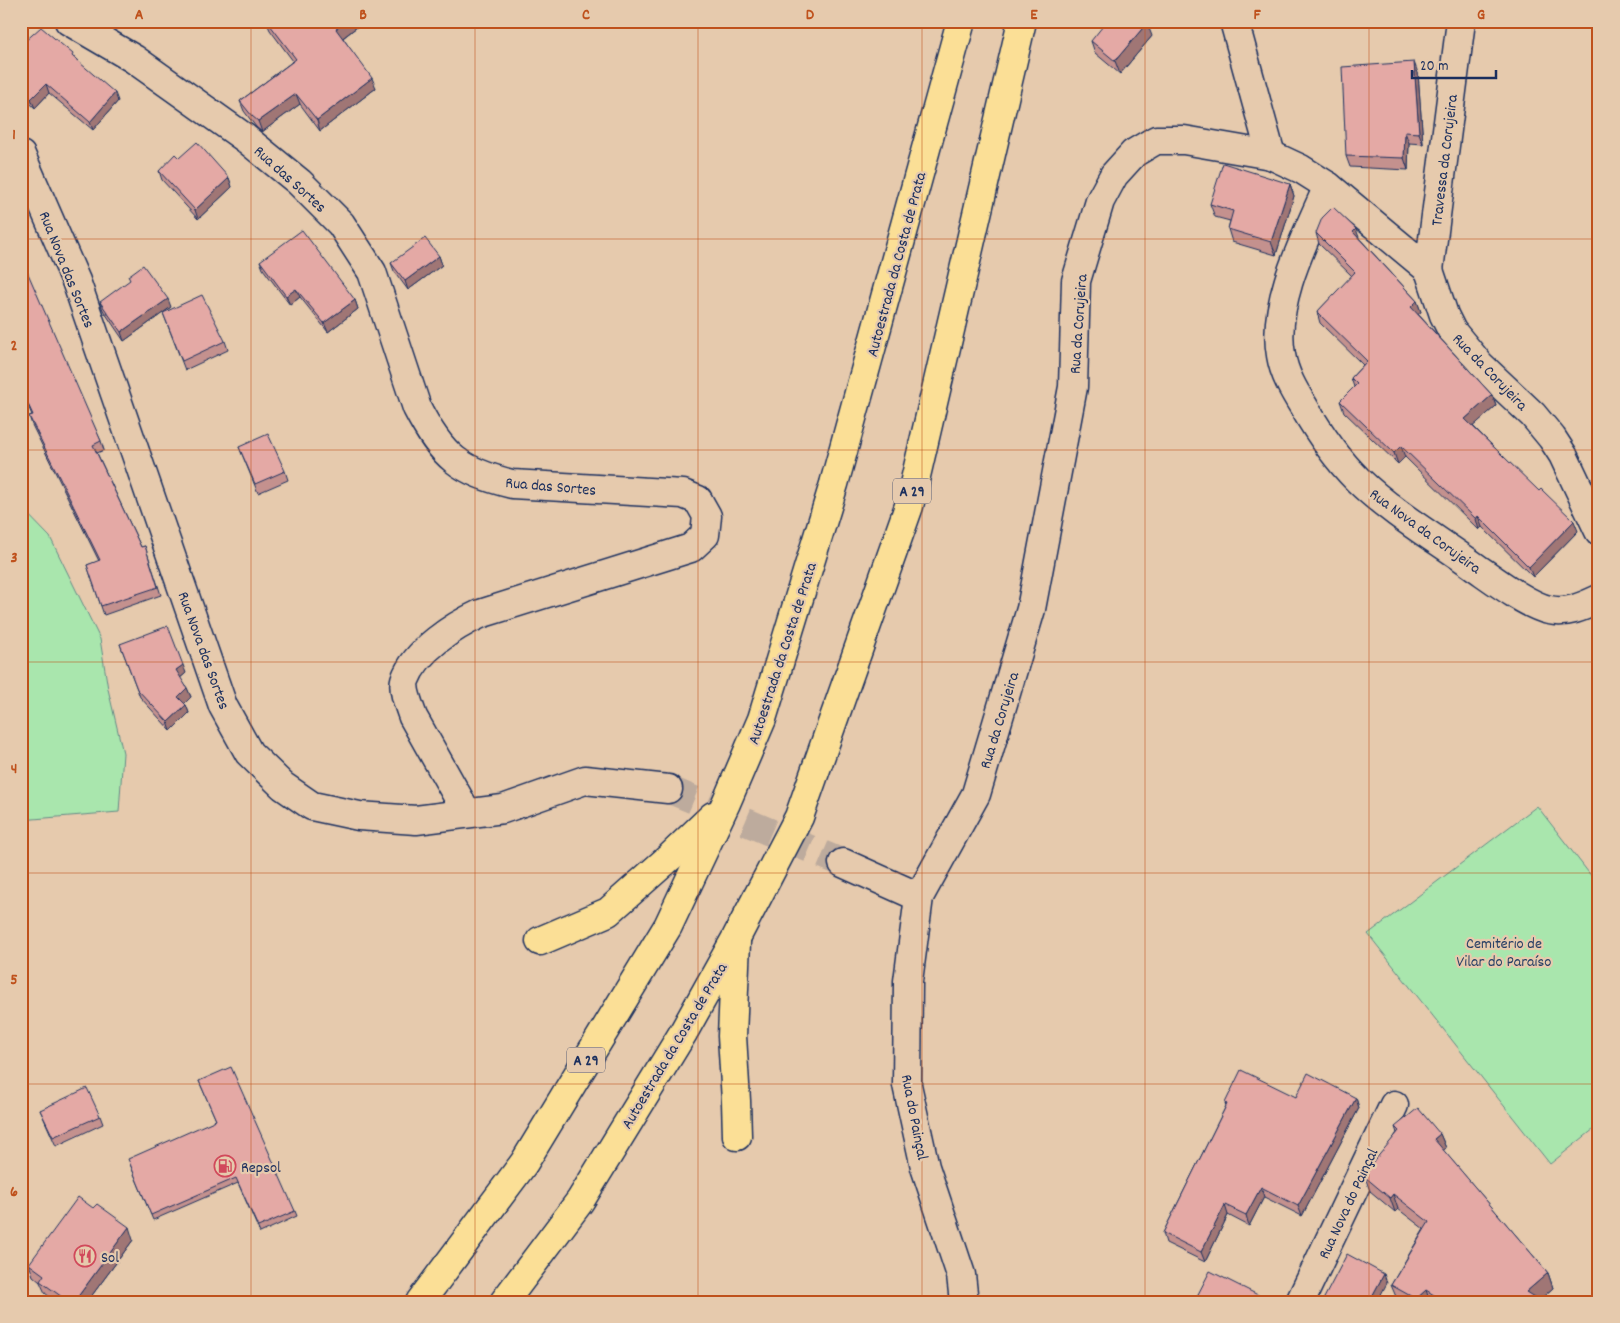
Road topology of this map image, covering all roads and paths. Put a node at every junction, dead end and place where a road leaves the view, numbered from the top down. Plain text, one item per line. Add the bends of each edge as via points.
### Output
1 (69, 21) edge
2 (961, 21) edge
3 (1022, 21) edge
4 (1234, 21) edge
5 (1461, 21) edge
6 (21, 155) edge
7 (1271, 155) junction
8 (1328, 186) junction
9 (1429, 270) junction
10 (1599, 531) edge
11 (1599, 599) edge
12 (668, 789) tunnel mouth
13 (726, 803) junction
14 (467, 813) junction
15 (843, 863) tunnel mouth
16 (919, 897) junction
17 (736, 938) junction
18 (540, 942) dead end
19 (1394, 1105) dead end
20 (737, 1136) dead end
21 (420, 1302) edge
22 (504, 1302) edge
23 (964, 1302) edge
24 (1300, 1302) edge

1 - 14 street, Rua das Sortes via 134,60 245,138 299,182 340,224 372,272 417,408 443,450 465,468 512,484 683,494 698,500 707,516 705,535 691,548 480,614 444,634 415,664 404,681 407,701
2 - 13 highway, Autoestrada da Costa de Prata / A 29 via 834,484 762,718
3 - 17 highway, Autoestrada da Costa de Prata / A 29 via 909,506 799,817
4 - 7 street
5 - 9 street, Travessa da Corujeira
6 - 14 street, Rua Nova das Sortes via 76,282 223,706 249,753 283,786 312,806 359,816 416,820
7 - 8 street, Rua da Corujeira
7 - 16 street, Rua da Corujeira via 1184,140 1156,140 1134,153 1114,175 1100,201 1076,281 1072,387 1031,609 976,794
8 - 9 street, Rua da Corujeira
8 - 11 street, Rua Nova da Corujeira via 1294,269 1279,325 1281,356 1292,388 1309,416 1358,479 1388,505 1514,593 1547,610 1566,612
9 - 10 street, Rua da Corujeira via 1452,331 1480,365 1533,415 1552,438
12 - 14 street, Rua Nova das Sortes via 584,780 502,810
13 - 18 highway via 608,912
13 - 21 highway, Autoestrada da Costa de Prata / A 29 via 668,926 524,1163
15 - 16 street
16 - 23 street, Rua do Painçal via 908,981 907,1085 926,1167 961,1275
17 - 20 highway via 732,1036
17 - 22 highway, Autoestrada da Costa de Prata / A 29 via 580,1201
19 - 24 street, Rua Nova do Painçal

